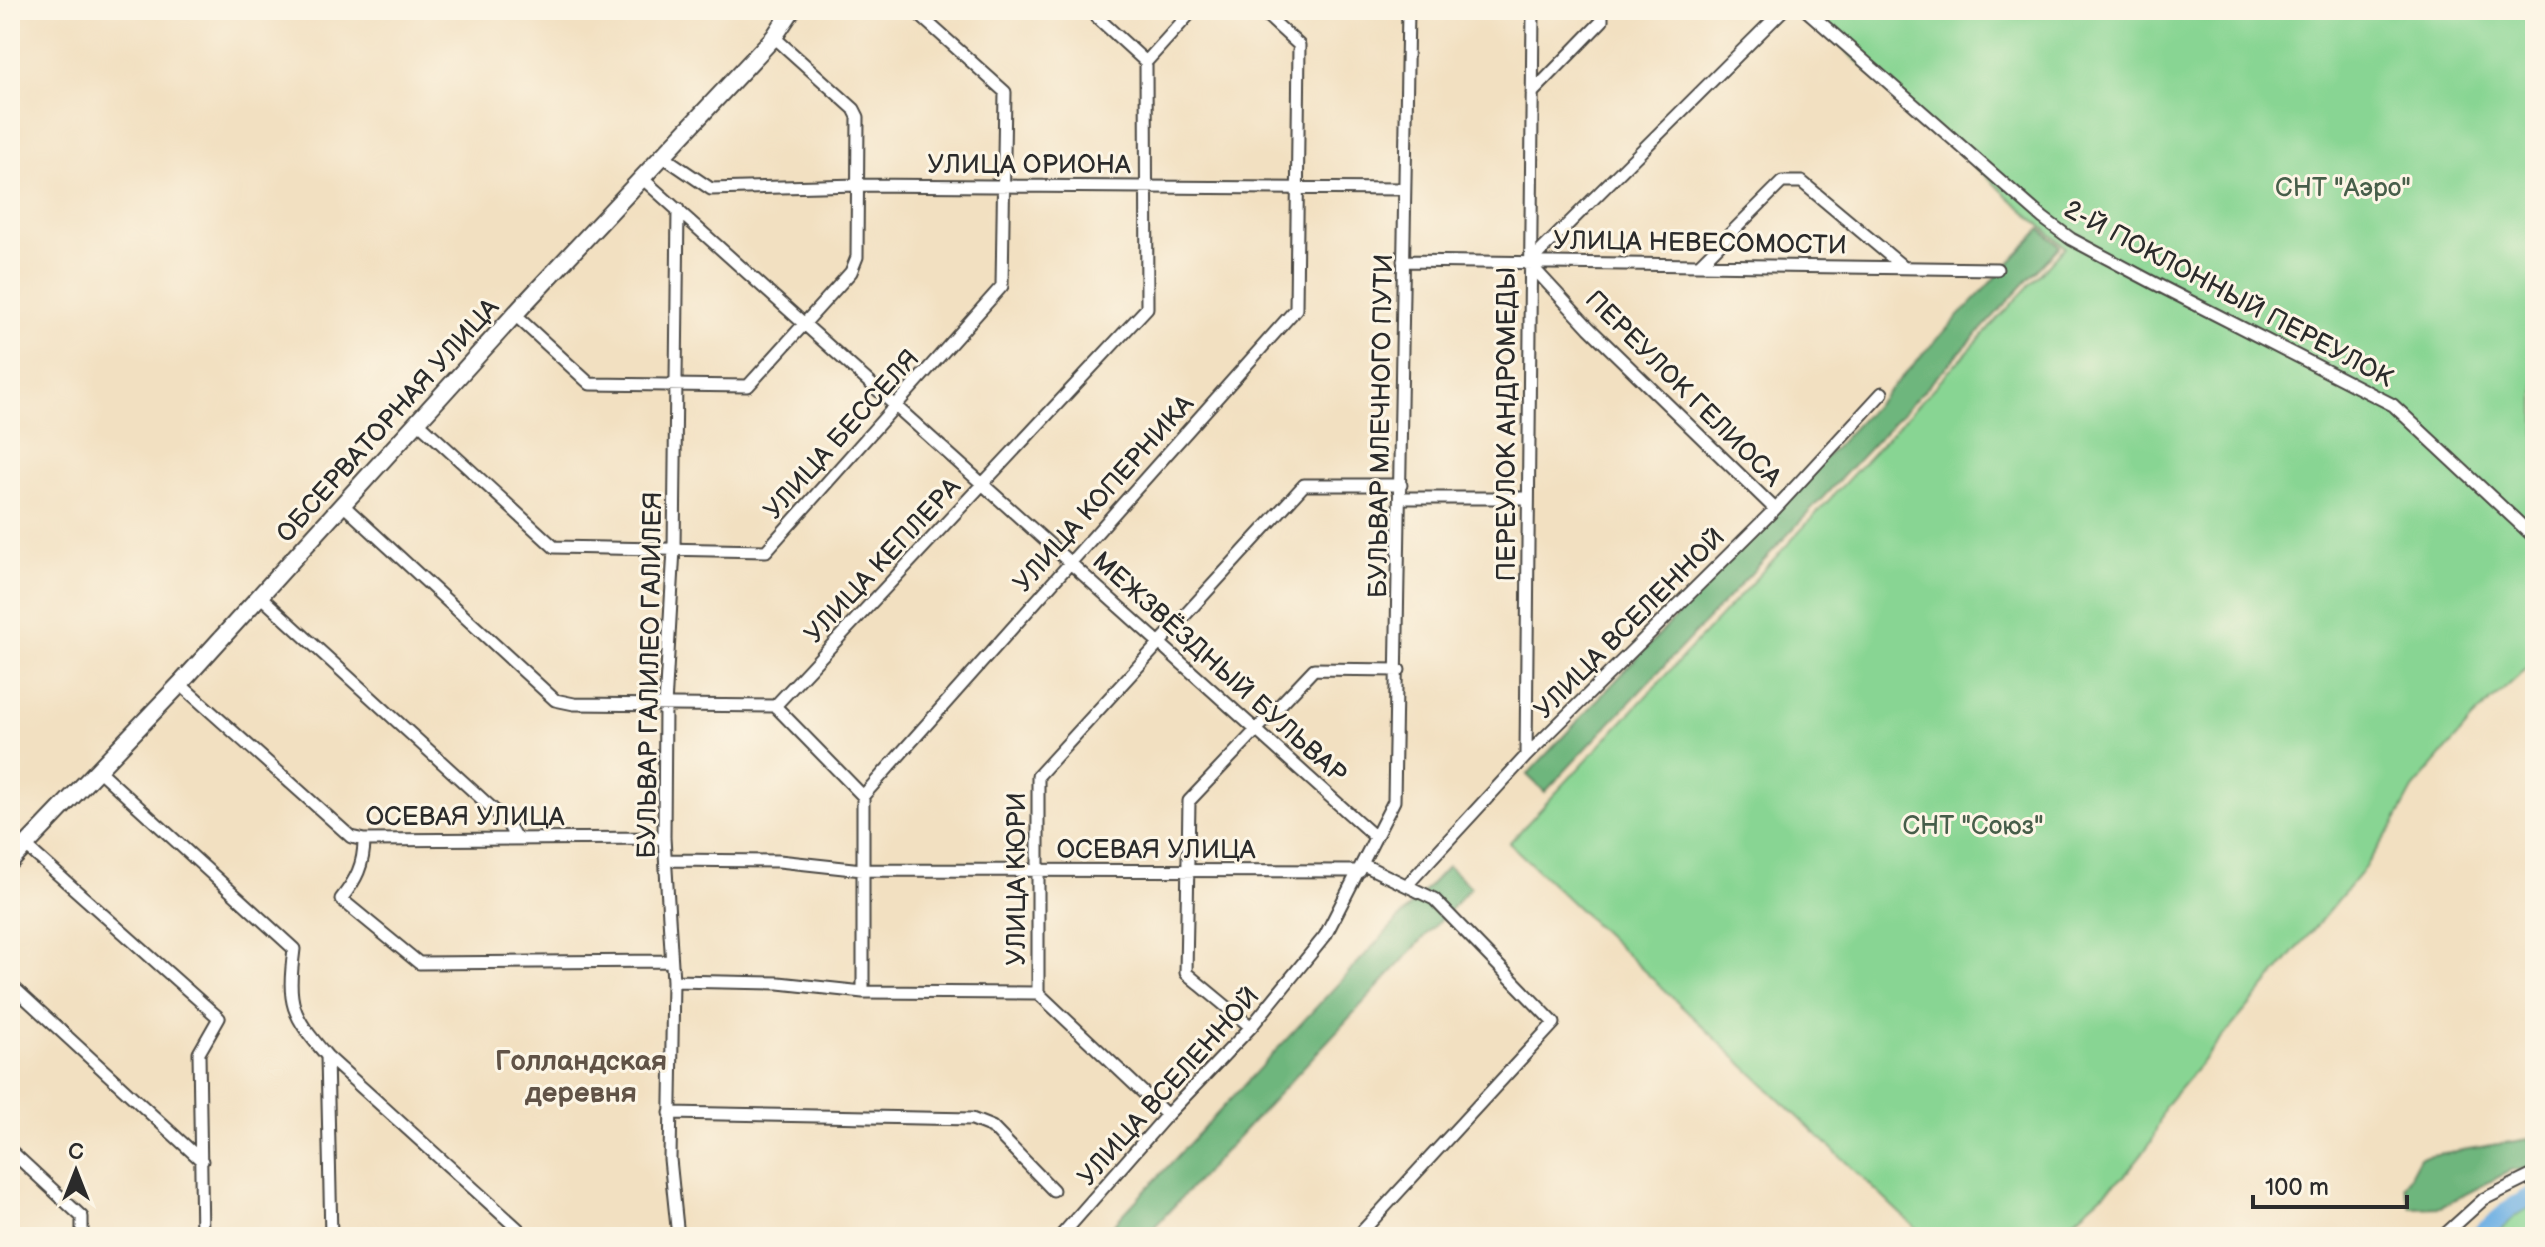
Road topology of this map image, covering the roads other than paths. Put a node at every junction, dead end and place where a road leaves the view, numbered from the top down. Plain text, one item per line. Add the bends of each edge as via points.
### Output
1 (792, 10) edge
2 (799, 10) edge
3 (914, 10) edge
4 (1089, 10) edge
5 (1193, 10) edge
6 (1261, 10) edge
7 (1408, 10) edge
8 (1533, 10) edge
9 (1602, 10) edge
10 (1783, 10) edge
11 (1806, 10) edge
12 (774, 37) junction
13 (1146, 62) junction
14 (1532, 93) junction
15 (664, 157) junction
16 (643, 179) junction
17 (858, 185) junction
18 (1003, 186) junction
19 (1146, 187) junction
20 (1298, 188) junction
21 (1404, 189) junction
22 (678, 209) junction
23 (1403, 261) junction
24 (1529, 263) junction
25 (1700, 264) junction
26 (1902, 266) junction
27 (1997, 269) dead end
28 (515, 315) junction
29 (806, 323) junction
30 (675, 385) junction
31 (1882, 393) dead end
32 (896, 404) junction
33 (418, 422) junction
34 (984, 483) junction
35 (1401, 491) junction
36 (1528, 498) junction
37 (342, 504) junction
38 (1775, 509) junction
39 (2535, 538) edge
40 (674, 549) junction
41 (1072, 562) junction
42 (260, 596) junction
43 (1161, 641) junction
44 (1399, 670) junction
45 (180, 684) junction
46 (665, 706) junction
47 (775, 706) junction
48 (1257, 728) junction
49 (1526, 756) junction
50 (97, 769) junction
51 (863, 796) junction
52 (1374, 836) junction
53 (516, 838) junction
54 (664, 838) junction
55 (364, 840) junction
56 (26, 846) junction
57 (666, 860) junction
58 (10, 862) edge
59 (1361, 867) junction
60 (862, 870) junction
61 (1038, 871) junction
62 (1187, 872) junction
63 (1407, 885) junction
64 (670, 961) junction
65 (673, 981) junction
66 (10, 984) edge
67 (863, 992) junction
68 (1038, 993) junction
69 (1251, 1027) junction
70 (327, 1056) junction
71 (670, 1113) junction
72 (1167, 1115) junction
73 (10, 1150) edge
74 (202, 1161) junction
75 (2535, 1174) edge
76 (1053, 1190) dead end
77 (82, 1237) edge
78 (202, 1237) edge
79 (331, 1237) edge
80 (527, 1237) edge
81 (678, 1237) edge
82 (1060, 1237) edge
83 (1357, 1237) edge
84 (2442, 1237) edge

1 - 12 main road
2 - 12 street, ОБСЕРВАТОРНАЯ УЛИЦА
3 - 18 street, УЛИЦА БЕССЕЛЯ via 1005,92
4 - 13 street
5 - 13 street
6 - 20 street, УЛИЦА КОПЕРНИКА via 1299,45
7 - 8 street
7 - 21 street, БУЛЬВАР МЛЕЧНОГО ПУТИ
8 - 14 street, ПЕРЕУЛОК АНДРОМЕДЫ
9 - 14 street via 1602,21
10 - 24 street
11 - 39 street, 2-Й ПОКЛОННЫЙ ПЕРЕУЛОК via 2071,239 2393,405
12 - 15 main road, ОБСЕРВАТОРНАЯ УЛИЦА
12 - 17 street via 854,109 859,124
13 - 19 street, УЛИЦА КЕПЛЕРА
14 - 24 street, ПЕРЕУЛОК АНДРОМЕДЫ
15 - 16 main road, ОБСЕРВАТОРНАЯ УЛИЦА
15 - 17 street, УЛИЦА ОРИОНА via 711,189
16 - 22 street, МЕЖЗВЁЗДНЫЙ БУЛЬВАР
16 - 28 main road, ОБСЕРВАТОРНАЯ УЛИЦА
17 - 18 street, УЛИЦА ОРИОНА
17 - 29 street via 857,257 851,272
18 - 19 street, УЛИЦА ОРИОНА
18 - 32 street, УЛИЦА БЕССЕЛЯ via 1002,286
19 - 20 street, УЛИЦА ОРИОНА
19 - 34 street, УЛИЦА КЕПЛЕРА via 1147,308
20 - 21 street, УЛИЦА ОРИОНА
20 - 41 street, УЛИЦА КОПЕРНИКА via 1296,309
21 - 23 street, БУЛЬВАР МЛЕЧНОГО ПУТИ
22 - 29 street, МЕЖЗВЁЗДНЫЙ БУЛЬВАР
22 - 30 street, БУЛЬВАР ГАЛИЛЕО ГАЛИЛЕЯ
23 - 24 street, УЛИЦА НЕВЕСОМОСТИ
23 - 35 street, БУЛЬВАР МЛЕЧНОГО ПУТИ
24 - 25 street, УЛИЦА НЕВЕСОМОСТИ
24 - 36 street, ПЕРЕУЛОК АНДРОМЕДЫ
24 - 38 street, ПЕРЕУЛОК ГЕЛИОСА
25 - 26 street, УЛИЦА НЕВЕСОМОСТИ
25 - 26 street via 1782,182 1802,182
26 - 27 street, УЛИЦА НЕВЕСОМОСТИ
28 - 30 street via 590,384
28 - 33 main road, ОБСЕРВАТОРНАЯ УЛИЦА
29 - 30 street via 748,386
29 - 32 street, МЕЖЗВЁЗДНЫЙ БУЛЬВАР
30 - 40 street, БУЛЬВАР ГАЛИЛЕО ГАЛИЛЕЯ
31 - 38 street, УЛИЦА ВСЕЛЕННОЙ
32 - 34 street, МЕЖЗВЁЗДНЫЙ БУЛЬВАР
32 - 40 street, УЛИЦА БЕССЕЛЯ via 766,551
33 - 37 main road, ОБСЕРВАТОРНАЯ УЛИЦА
33 - 40 street, УЛИЦА БЕССЕЛЯ via 554,547
34 - 41 street, МЕЖЗВЁЗДНЫЙ БУЛЬВАР
34 - 47 street, УЛИЦА КЕПЛЕРА
35 - 36 street, УЛИЦА КЮРИ
35 - 43 street, УЛИЦА КЮРИ via 1304,485
35 - 44 street, БУЛЬВАР МЛЕЧНОГО ПУТИ
36 - 49 street, ПЕРЕУЛОК АНДРОМЕДЫ
37 - 42 main road, ОБСЕРВАТОРНАЯ УЛИЦА
37 - 46 street via 555,700
38 - 49 street, УЛИЦА ВСЕЛЕННОЙ
40 - 46 street, БУЛЬВАР ГАЛИЛЕО ГАЛИЛЕЯ
41 - 43 street, МЕЖЗВЁЗДНЫЙ БУЛЬВАР
41 - 51 street, УЛИЦА КОПЕРНИКА
42 - 45 main road, ОБСЕРВАТОРНАЯ УЛИЦА
42 - 53 street via 506,821
43 - 48 street, МЕЖЗВЁЗДНЫЙ БУЛЬВАР
43 - 61 street, УЛИЦА КЮРИ via 1038,776
44 - 48 street via 1314,669
44 - 52 street, БУЛЬВАР МЛЕЧНОГО ПУТИ via 1394,801
45 - 50 main road, ОБСЕРВАТОРНАЯ УЛИЦА
45 - 55 street, ОСЕВАЯ УЛИЦА via 351,837
46 - 47 street
46 - 54 street, БУЛЬВАР ГАЛИЛЕО ГАЛИЛЕЯ
47 - 51 street
48 - 52 street, МЕЖЗВЁЗДНЫЙ БУЛЬВАР
48 - 62 street via 1189,801
49 - 63 street, УЛИЦА ВСЕЛЕННОЙ
50 - 56 main road, ОБСЕРВАТОРНАЯ УЛИЦА
50 - 70 street via 294,949 290,984 298,1022
51 - 60 street
52 - 59 street, УЛИЦА ВСЕЛЕННОЙ
53 - 54 street, ОСЕВАЯ УЛИЦА
53 - 55 street, ОСЕВАЯ УЛИЦА
54 - 57 street, БУЛЬВАР ГАЛИЛЕО ГАЛИЛЕЯ
55 - 64 street via 364,860 341,899 419,963
56 - 58 main road, ОБСЕРВАТОРНАЯ УЛИЦА
56 - 74 street via 219,1018 199,1053
57 - 60 street, ОСЕВАЯ УЛИЦА via 779,861
57 - 64 street, БУЛЬВАР ГАЛИЛЕО ГАЛИЛЕЯ
59 - 62 street, ОСЕВАЯ УЛИЦА
59 - 63 street
59 - 69 street, УЛИЦА ВСЕЛЕННОЙ via 1325,936
60 - 61 street, ОСЕВАЯ УЛИЦА
60 - 67 street
61 - 62 street, ОСЕВАЯ УЛИЦА
61 - 68 street, УЛИЦА КЮРИ
62 - 69 street via 1186,973
63 - 83 street via 1434,899 1554,1023
64 - 65 street, БУЛЬВАР ГАЛИЛЕО ГАЛИЛЕЯ
65 - 67 street via 779,983
65 - 71 street, БУЛЬВАР ГАЛИЛЕО ГАЛИЛЕЯ
66 - 74 street
67 - 68 street
68 - 72 street
69 - 72 street, УЛИЦА ВСЕЛЕННОЙ
70 - 79 street
70 - 80 street
71 - 76 street via 972,1119 992,1127
71 - 81 street, БУЛЬВАР ГАЛИЛЕО ГАЛИЛЕЯ
72 - 82 street, УЛИЦА ВСЕЛЕННОЙ
73 - 77 street via 82,1217
74 - 78 street
75 - 84 street via 2484,1199

